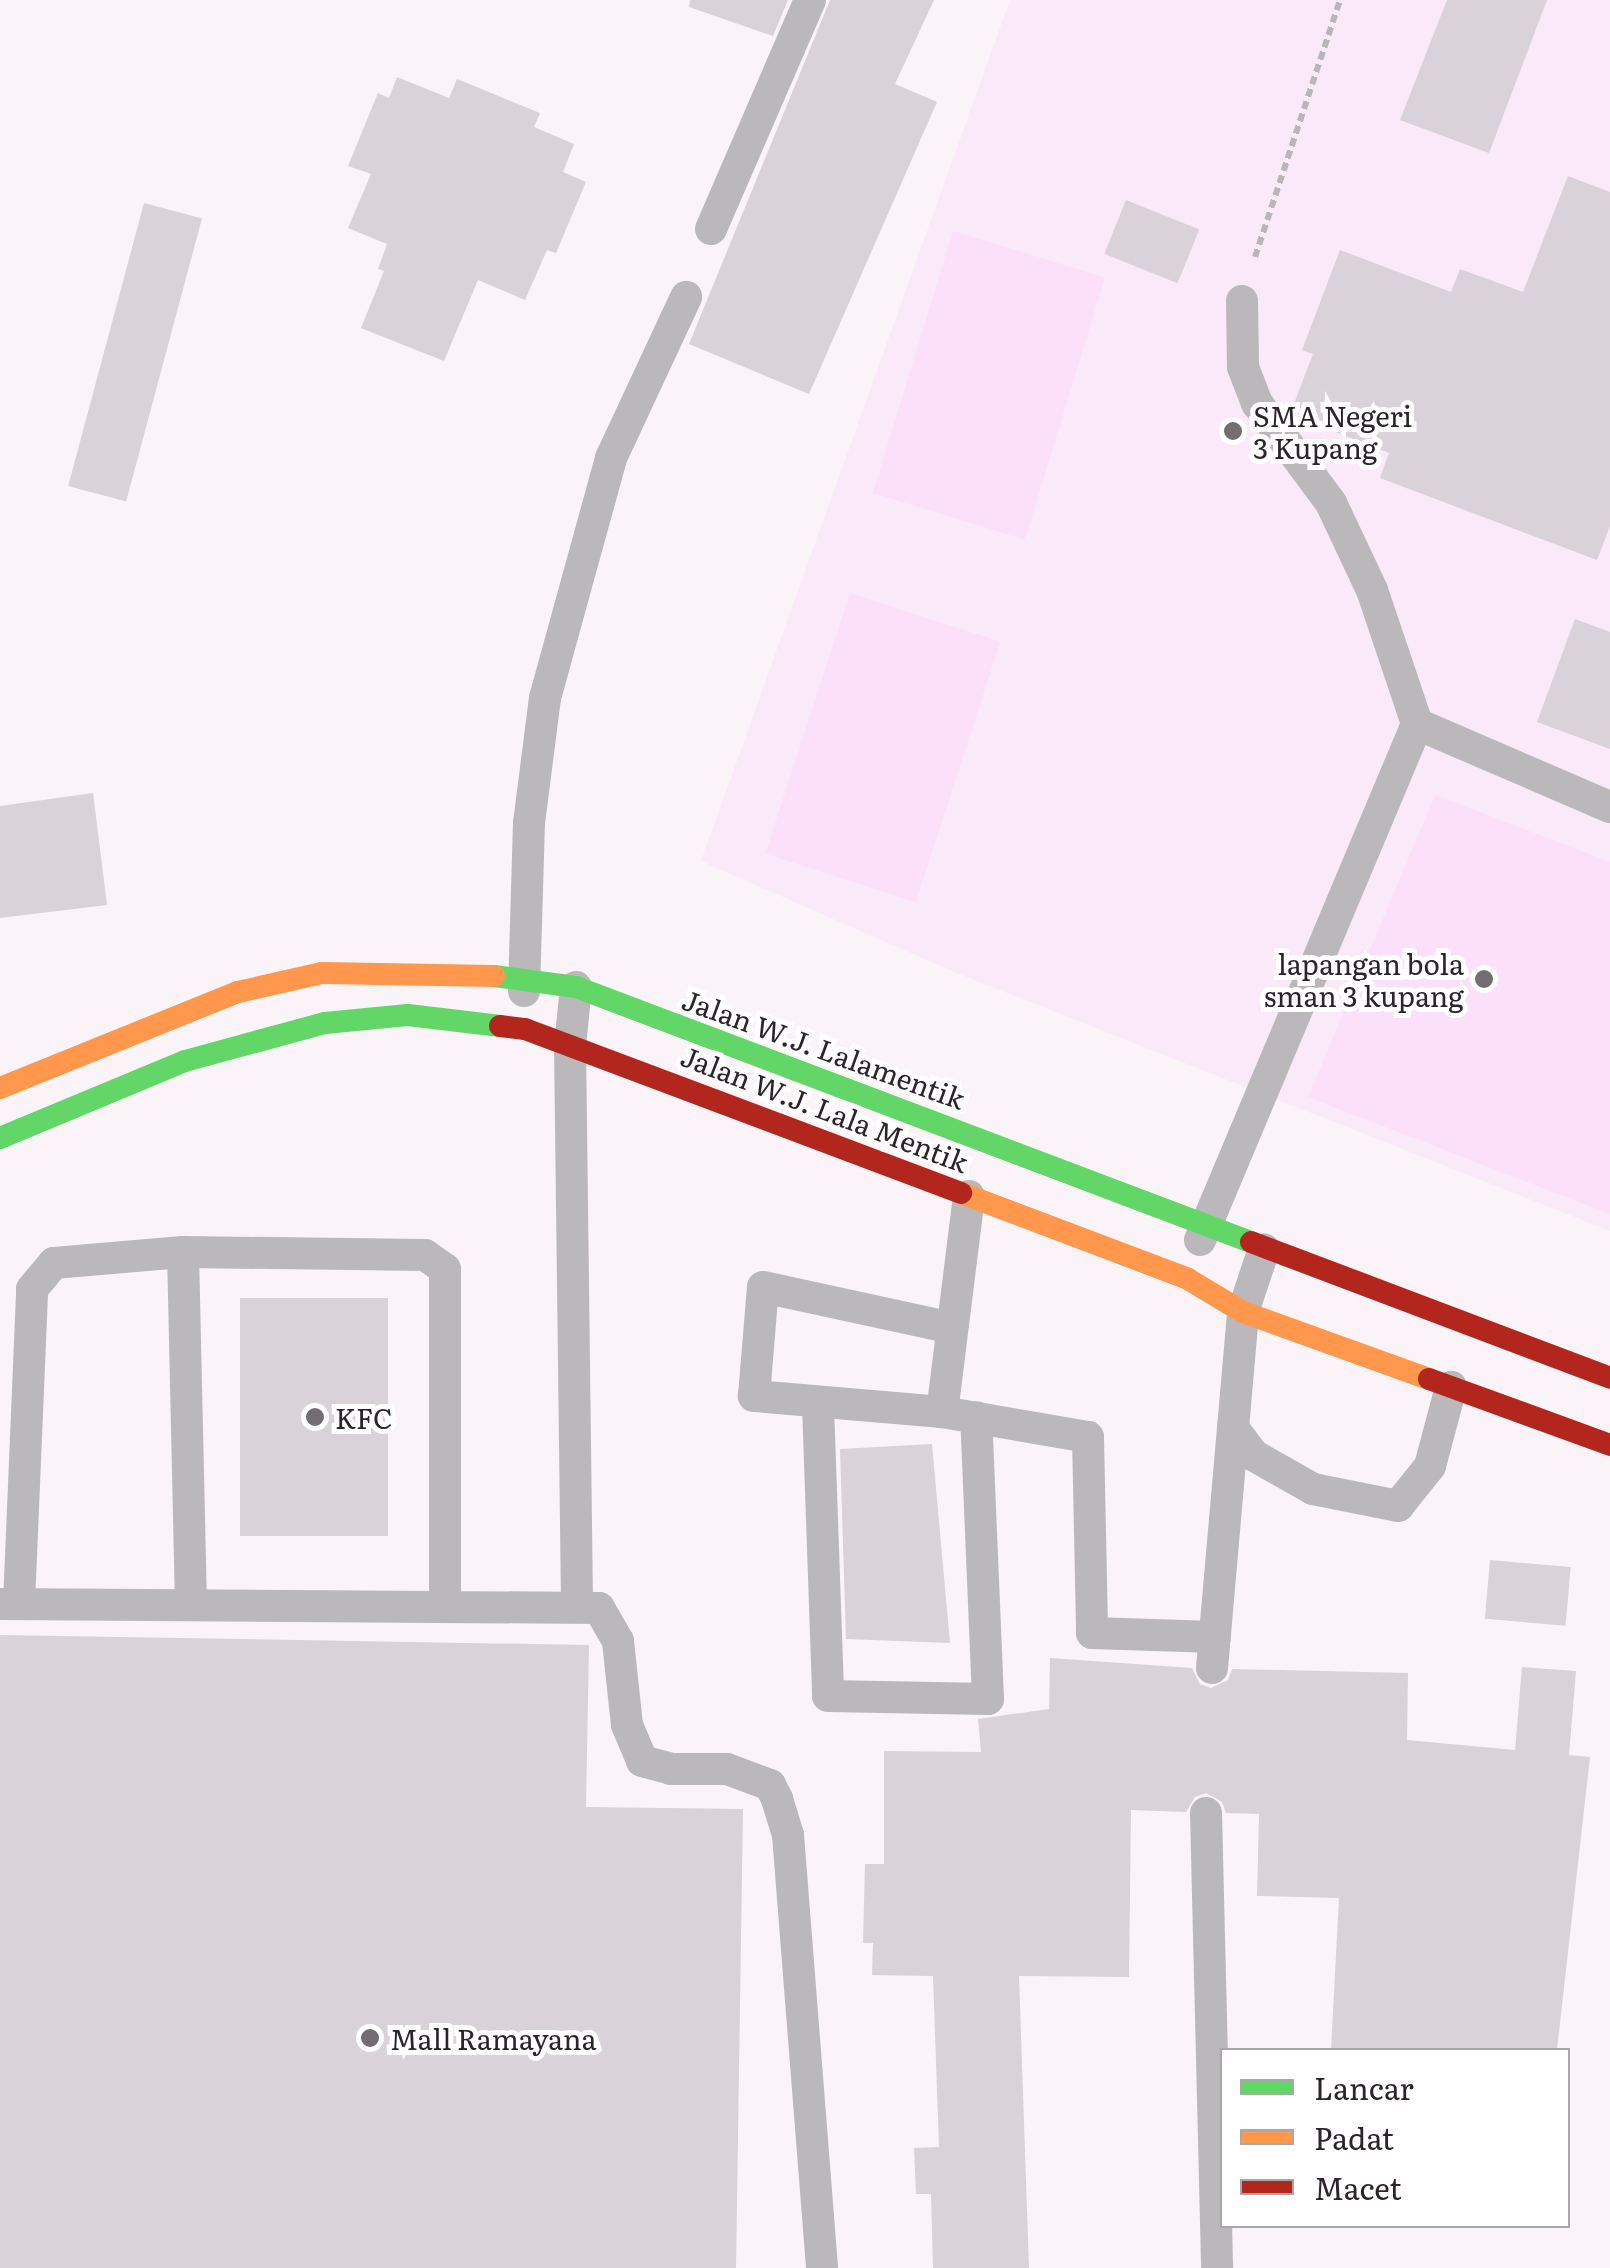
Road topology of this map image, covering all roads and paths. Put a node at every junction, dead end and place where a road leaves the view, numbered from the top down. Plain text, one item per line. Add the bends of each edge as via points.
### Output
1 (810, 0) edge
2 (1340, 0) edge
3 (711, 228) dead end
4 (686, 297) dead end
5 (1242, 301) joint
6 (1418, 724) junction
7 (1610, 807) edge
8 (523, 976) junction
9 (576, 987) junction
10 (525, 1029) junction
11 (570, 1046) junction
12 (0, 1088) edge
13 (0, 1138) edge
14 (969, 1196) junction
15 (1206, 1222) junction
16 (1264, 1248) junction
17 (183, 1252) junction
18 (1188, 1279) junction
19 (1244, 1312) junction
20 (952, 1328) junction
21 (1610, 1378) edge
22 (1450, 1387) junction
23 (818, 1405) junction
24 (942, 1412) junction
25 (976, 1418) junction
26 (1233, 1428) junction
27 (1610, 1445) edge
28 (10, 1604) edge
29 (191, 1604) junction
30 (445, 1604) junction
31 (577, 1604) junction
32 (1206, 1812) dead end
33 (822, 2268) edge
34 (1217, 2268) edge

1 - 3 lane
2 - 5 path
4 - 8 lane via 611,458 545,698 529,823
5 - 6 lane via 1244,367 1257,403 1332,503 1372,590
6 - 7 lane
6 - 15 lane
8 - 9 main road, Jalan W.J. Lalamentik
8 - 10 lane
8 - 12 main road, Jalan W.J. Lalamentik via 322,973 219,998
9 - 11 lane
9 - 15 main road, Jalan W.J. Lalamentik
10 - 11 main road, Jalan W.J. Lala Mentik
10 - 13 main road, Jalan W.J. Lala Mentik via 408,1015 324,1024 185,1060
11 - 14 main road, Jalan W.J. Lala Mentik
11 - 31 lane
14 - 18 main road, Jalan W.J. Lala Mentik
14 - 20 lane
15 - 16 main road, Jalan W.J. Lalamentik
15 - 18 lane
16 - 19 lane
16 - 21 main road, Jalan W.J. Lalamentik
17 - 28 lane via 54,1263 32,1289
17 - 29 lane
17 - 30 lane via 425,1255 445,1269
18 - 19 main road, Jalan W.J. Lala Mentik
19 - 22 main road, Jalan W.J. Lala Mentik
19 - 26 lane
20 - 23 lane via 763,1287 754,1396
20 - 24 lane
22 - 26 lane via 1430,1466 1398,1506 1312,1489 1253,1455
22 - 27 main road, Jalan W.J. Lala Mentik
23 - 24 lane
23 - 25 lane via 828,1696 988,1699
24 - 25 lane
25 - 26 lane via 1088,1436 1092,1633 1214,1653
28 - 29 lane
29 - 30 lane
30 - 31 lane
31 - 33 lane via 599,1608 611,1621 627,1725 642,1761 670,1769 727,1769 770,1785 778,1799 788,1836
32 - 34 lane

